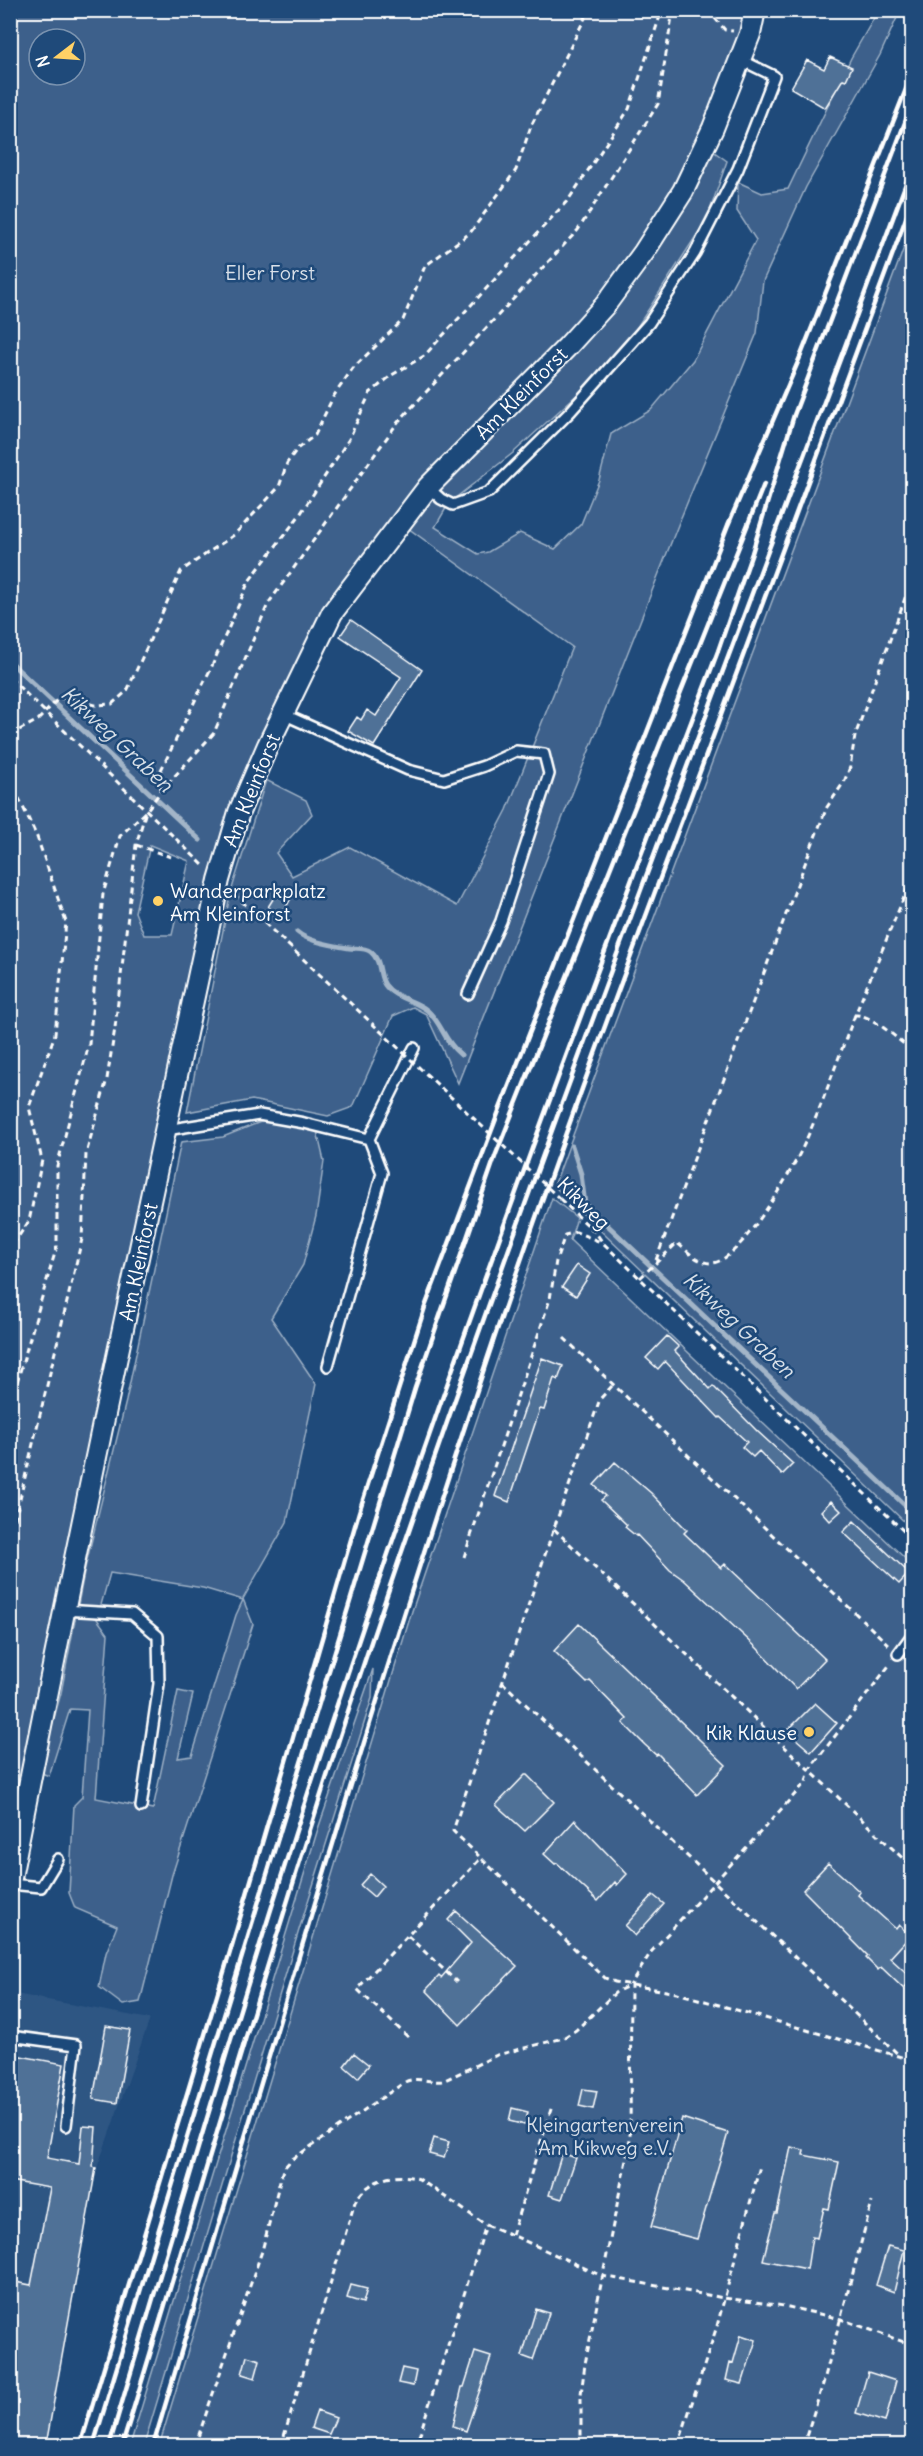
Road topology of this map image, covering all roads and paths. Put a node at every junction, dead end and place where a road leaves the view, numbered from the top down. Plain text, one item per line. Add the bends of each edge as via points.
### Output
1 (589, 10) edge
2 (662, 10) edge
3 (673, 10) edge
4 (708, 10) edge
5 (755, 10) edge
6 (750, 34) junction
7 (739, 59) junction
8 (428, 487) junction
9 (912, 579) edge
10 (10, 678) edge
11 (46, 711) junction
12 (283, 714) junction
13 (10, 735) edge
14 (10, 779) edge
15 (161, 791) junction
16 (147, 810) junction
17 (136, 844) junction
18 (171, 857) dead end
19 (912, 878) edge
20 (225, 886) junction
21 (468, 994) dead end
22 (855, 1015) junction
23 (414, 1048) dead end
24 (912, 1051) edge
25 (166, 1130) junction
26 (369, 1139) junction
27 (603, 1243) junction
28 (10, 1249) edge
29 (656, 1260) junction
30 (640, 1278) junction
31 (564, 1338) dead end
32 (328, 1366) dead end
33 (612, 1386) junction
34 (10, 1413) edge
35 (554, 1528) junction
36 (912, 1539) edge
37 (10, 1540) edge
38 (464, 1557) dead end
39 (63, 1610) junction
40 (912, 1635) edge
41 (898, 1654) junction
42 (502, 1682) junction
43 (809, 1770) junction
44 (141, 1807) dead end
45 (481, 1858) junction
46 (58, 1859) dead end
47 (912, 1867) edge
48 (715, 1882) junction
49 (10, 1884) edge
50 (408, 1936) junction
51 (457, 1982) dead end
52 (631, 1984) junction
53 (10, 2036) edge
54 (408, 2037) dead end
55 (900, 2056) junction
56 (912, 2060) edge
57 (552, 2106) dead end
58 (66, 2126) dead end
59 (760, 2166) dead end
60 (872, 2202) dead end
61 (486, 2225) junction
62 (512, 2235) junction
63 (602, 2276) junction
64 (724, 2298) junction
65 (841, 2319) junction
66 (912, 2345) edge
67 (195, 2445) edge
68 (281, 2445) edge
69 (416, 2445) edge
70 (581, 2445) edge
71 (678, 2445) edge
72 (803, 2445) edge

1 - 11 path via 531,126 516,170 470,233 425,266 403,320 353,368 333,396 315,435 297,448 287,463 279,487 234,536 181,571 127,691 112,704 95,705 67,697 58,699
2 - 15 path via 629,109 569,199 424,356 370,393 349,439 299,516 249,581 160,772
3 - 15 path via 658,104 578,230 398,422 268,604 214,733
4 - 6 path via 725,30
5 - 6 street, Am Kleinforst
6 - 7 street, Am Kleinforst
7 - 8 street, Am Kleinforst via 713,128 683,191 644,252 606,304 567,347
7 - 8 lane via 774,76 738,169 695,253 649,323 570,412 489,492 453,505
8 - 12 street, Am Kleinforst via 332,613
9 - 29 path via 855,736 850,767 827,807 812,845
10 - 11 path, Kikweg
11 - 13 path via 38,720
11 - 16 path, Kikweg
12 - 20 street, Am Kleinforst via 239,812
12 - 21 lane via 408,770 444,779 516,751 543,754 549,774 501,921
14 - 28 path via 37,837 66,922 55,1034 29,1107 42,1160 29,1221
15 - 16 path
16 - 17 path
16 - 20 path, Kikweg
16 - 34 path via 120,836 103,894 90,1044 57,1166 57,1246
17 - 18 path
17 - 37 path via 116,1028 107,1079 86,1154 82,1239
19 - 22 path
20 - 25 street, Am Kleinforst
20 - 27 path, Kikweg, bridge
22 - 24 path via 873,1021
22 - 29 path via 800,1152 756,1227 725,1259 711,1263 698,1259 677,1243
23 - 26 lane
25 - 26 lane via 259,1116
25 - 39 street, Am Kleinforst
26 - 32 lane via 382,1173
27 - 30 path, Kikweg
27 - 38 path via 576,1232 565,1236 550,1299
29 - 30 path
30 - 36 path, Kikweg
31 - 33 path
33 - 35 path via 600,1399
33 - 41 path
35 - 42 path
35 - 43 path
39 - 44 lane via 132,1614 158,1636 159,1684
39 - 49 street, Am Kleinforst
40 - 41 lane
41 - 43 path
42 - 45 path via 453,1831
42 - 48 path
43 - 47 path
43 - 48 path via 806,1782
45 - 50 path
45 - 52 path via 605,1978
46 - 49 lane via 41,1887
48 - 52 path via 651,1952
48 - 55 path
50 - 51 path
50 - 54 path via 357,1989
52 - 55 path via 677,1993
52 - 63 path via 630,2139
52 - 67 path via 616,1992 563,2038 497,2055 443,2081 405,2082 291,2160 283,2169 262,2251
53 - 58 lane via 76,2045
55 - 56 path
57 - 62 path
59 - 64 path
60 - 65 path
61 - 62 path
61 - 68 path via 413,2177 383,2178 361,2193
61 - 69 path
62 - 63 path
63 - 64 path
63 - 70 path via 581,2394
64 - 65 path
64 - 71 path
65 - 66 path
65 - 72 path

